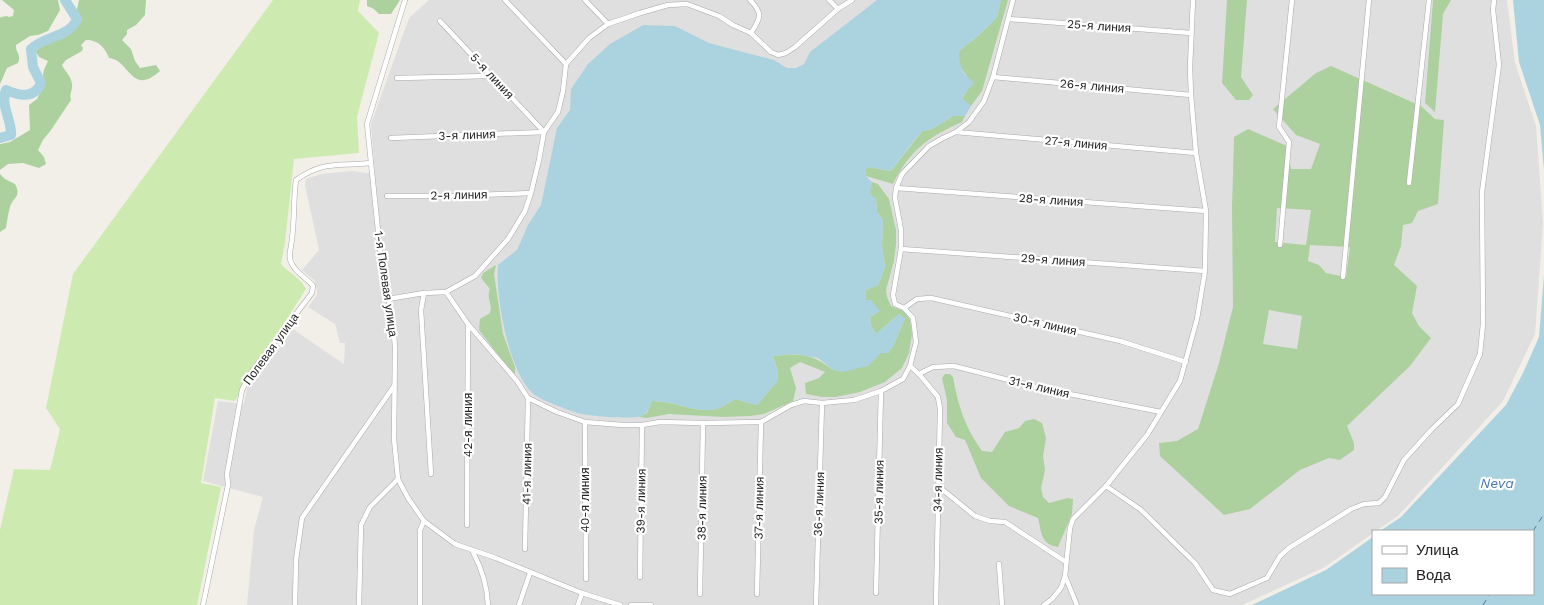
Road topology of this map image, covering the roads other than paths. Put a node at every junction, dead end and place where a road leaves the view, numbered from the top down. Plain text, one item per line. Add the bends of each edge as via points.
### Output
1 (405, 0) edge
2 (505, 0) edge
3 (585, 0) edge
4 (665, 0) edge
5 (750, 0) edge
6 (829, 0) edge
7 (852, 0) edge
8 (1013, 0) edge
9 (1193, 0) edge
10 (1292, 0) edge
11 (1369, 0) edge
12 (1428, 0) edge
13 (1494, 0) edge
14 (668, 5) junction
15 (838, 9) junction
16 (1008, 19) junction
17 (440, 20) dead end
18 (608, 24) junction
19 (751, 33) junction
20 (1191, 33) junction
21 (566, 64) junction
22 (492, 76) junction
23 (993, 77) junction
24 (397, 78) dead end
25 (1191, 95) junction
26 (544, 132) junction
27 (956, 132) junction
28 (390, 138) dead end
29 (1196, 153) junction
30 (370, 163) junction
31 (1409, 183) dead end
32 (896, 188) junction
33 (531, 193) junction
34 (387, 196) dead end
35 (1206, 211) junction
36 (1280, 244) dead end
37 (901, 249) junction
38 (1205, 271) junction
39 (1343, 278) dead end
40 (446, 292) junction
41 (424, 293) junction
42 (388, 299) junction
43 (904, 308) junction
44 (468, 324) junction
45 (1186, 362) junction
46 (910, 366) junction
47 (919, 374) junction
48 (394, 384) junction
49 (881, 391) junction
50 (528, 398) junction
51 (822, 402) junction
52 (1161, 412) junction
53 (584, 422) junction
54 (761, 422) junction
55 (704, 423) junction
56 (642, 425) junction
57 (431, 474) dead end
58 (398, 479) junction
59 (938, 486) junction
60 (1106, 486) junction
61 (424, 521) junction
62 (467, 526) dead end
63 (525, 549) dead end
64 (473, 552) junction
65 (1066, 562) junction
66 (999, 564) dead end
67 (530, 573) junction
68 (1066, 576) junction
69 (640, 577) dead end
70 (586, 579) dead end
71 (582, 593) junction
72 (876, 593) dead end
73 (700, 594) dead end
74 (757, 594) dead end
75 (203, 605) edge
76 (295, 605) edge
77 (359, 605) edge
78 (420, 605) edge
79 (488, 605) edge
80 (518, 605) edge
81 (578, 605) edge
82 (620, 605) edge
83 (631, 605) edge
84 (650, 605) edge
85 (816, 605) edge
86 (936, 605) edge
87 (1002, 605) edge
88 (1044, 605) edge
89 (1078, 605) edge

1 - 30 street, 1-я Полевая улица via 367,124
2 - 21 street
3 - 18 street
4 - 14 street
5 - 19 street via 759,13 759,21
6 - 15 street
7 - 15 street
8 - 16 street
9 - 20 street
10 - 36 street via 1279,126 1289,142
11 - 39 street
12 - 31 street
13 - 60 street via 1499,65 1482,192 1480,354 1458,404 1404,460 1385,497 1379,503 1351,509 1289,548 1280,556 1267,578 1230,594 1214,590 1195,563 1140,509
14 - 18 street
14 - 19 street via 686,4 699,8
15 - 19 street via 786,53 778,55 771,52
16 - 20 street, 25-я линия
16 - 23 street
17 - 22 street, 5-я линия
18 - 21 street via 588,38
20 - 25 street
21 - 26 street via 558,112
22 - 24 street
22 - 26 street, 5-я линия
23 - 25 street, 26-я линия
23 - 27 street via 984,101 969,122
25 - 29 street
26 - 28 street, 3-я линия
26 - 33 street
27 - 29 street, 27-я линия
27 - 32 street via 929,146 902,174
29 - 35 street
30 - 42 street, 1-я Полевая улица
30 - 75 street, Полевая улица via 316,168 296,180 290,262 313,286 312,293 250,374 242,390 227,474 228,485
32 - 35 street, 28-я линия
32 - 37 street
33 - 34 street, 2-я линия
33 - 40 street via 525,211 508,239 475,276
35 - 38 street
37 - 38 street, 29-я линия
37 - 43 street via 893,295 895,304
38 - 45 street
40 - 41 street
40 - 44 street
41 - 42 street
41 - 57 street via 421,310
42 - 48 street, 1-я Полевая улица via 395,346
43 - 45 street, 30-я линия via 917,299 931,298 1120,341
43 - 46 street via 913,318 916,342
44 - 50 street
44 - 62 street, 42-я линия
45 - 52 street via 1180,381
46 - 47 street, 34-я линия
46 - 49 street via 903,379
47 - 52 street, 31-я линия via 933,367 954,366 1044,389
47 - 59 street, 34-я линия via 938,396
48 - 58 street, 1-я Полевая улица
48 - 76 street via 302,518 296,560
49 - 51 street via 854,400
49 - 72 street, 35-я линия
50 - 53 street
50 - 63 street, 41-я линия
51 - 54 street via 804,401 791,405
51 - 85 street, 36-я линия
52 - 60 street
53 - 56 street
53 - 70 street, 40-я линия
54 - 55 street
54 - 74 street, 37-я линия
55 - 56 street
55 - 73 street, 38-я линия
56 - 69 street, 39-я линия
58 - 61 street
58 - 77 street via 370,507 361,525
59 - 65 street via 974,516 1005,522
59 - 86 street, 34-я линия
60 - 65 street via 1073,519
61 - 64 street via 455,544
61 - 78 street via 420,530
64 - 67 street
64 - 79 street via 486,582
65 - 68 street
66 - 87 street
67 - 71 street
67 - 80 street
68 - 88 street via 1061,588
68 - 89 street
71 - 81 street
71 - 82 street
83 - 84 street

